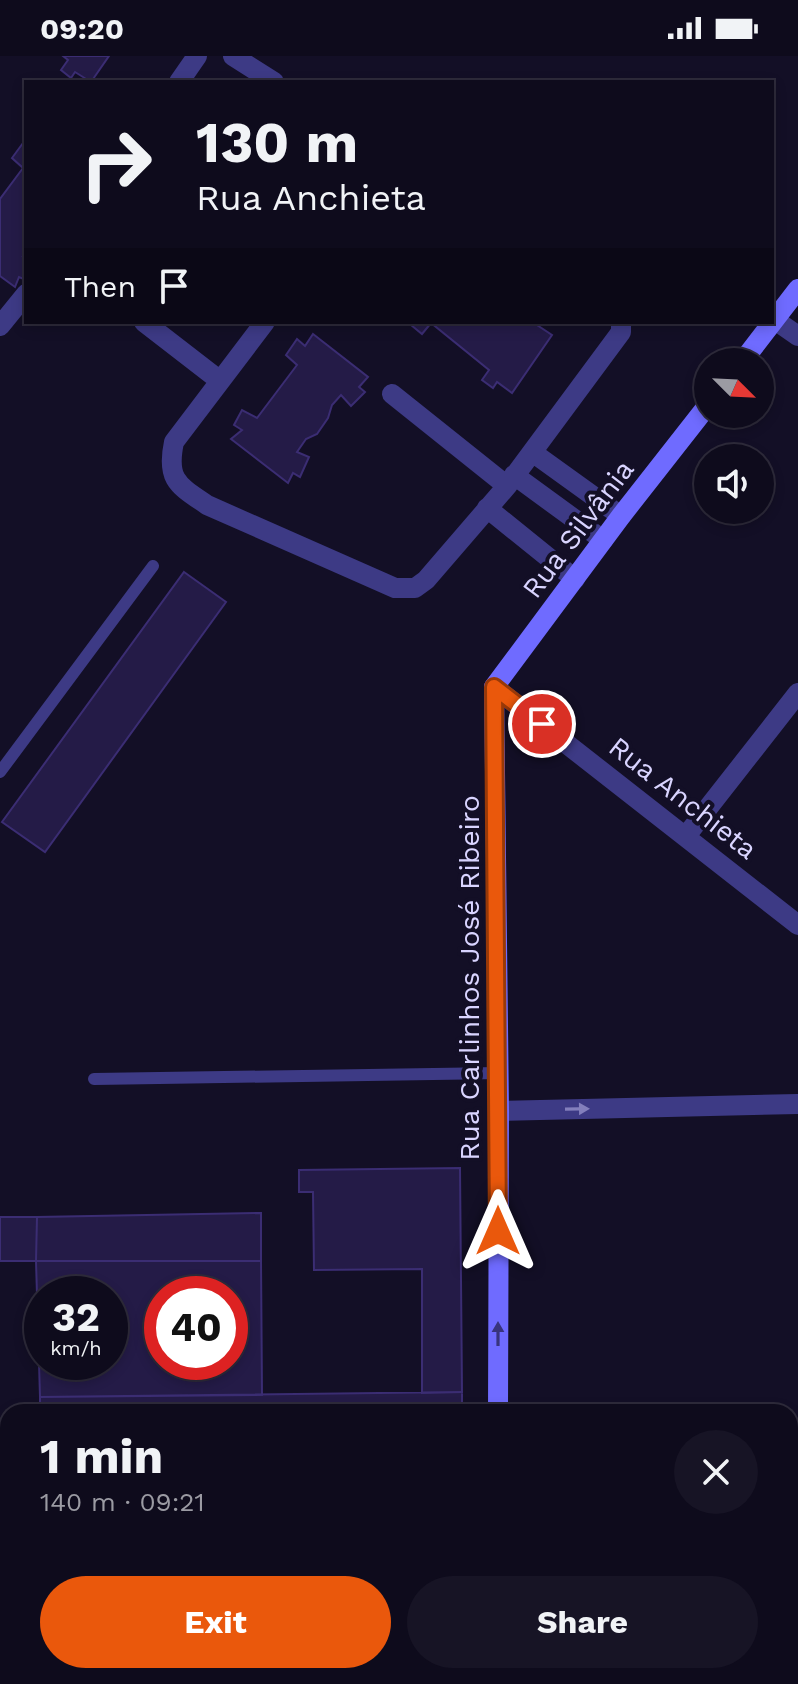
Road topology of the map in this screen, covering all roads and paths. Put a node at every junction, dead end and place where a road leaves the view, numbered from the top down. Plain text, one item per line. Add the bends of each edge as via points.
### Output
1 (197, 56) edge
2 (233, 56) edge
3 (180, 80) edge
4 (271, 80) edge
5 (798, 289) edge
6 (24, 296) edge
7 (775, 320) joint
8 (147, 324) edge
9 (263, 324) edge
10 (621, 324) edge
11 (772, 324) edge
12 (0, 326) edge
13 (798, 336) edge
14 (753, 348) edge
15 (219, 380) junction
16 (392, 394) dead end
17 (694, 423) edge
18 (532, 452) junction
19 (510, 481) junction
20 (487, 508) junction
21 (621, 516) junction
22 (603, 540) junction
23 (153, 566) dead end
24 (575, 579) junction
25 (494, 687) junction
26 (798, 693) edge
27 (0, 772) edge
28 (686, 836) junction
29 (798, 925) edge
30 (499, 1073) junction
31 (94, 1079) dead end
32 (798, 1104) edge
33 (499, 1111) junction
34 (498, 1404) edge

1 - 3 street
2 - 4 street
5 - 7 street
6 - 12 street
7 - 13 street
8 - 15 street
9 - 15 street
10 - 18 street via 621,332
11 - 14 street
15 - 20 street via 174,442 169,462 181,487 207,505 395,588 415,588 426,580
16 - 19 street
17 - 21 street, Rua Silvânia
18 - 19 street
18 - 21 street
19 - 20 street
19 - 22 street
20 - 24 street
21 - 22 street, Rua Silvânia
22 - 24 street, Rua Silvânia
23 - 27 lane
24 - 25 street, Rua Silvânia
25 - 28 street, Rua Anchieta
25 - 30 street, Rua Carlinhos José Ribeiro
26 - 28 street
28 - 29 street, Rua Anchieta
30 - 31 lane
30 - 33 street, Rua Carlinhos José Ribeiro
33 -> 32 street
34 -> 33 street, Rua Carlinhos José Ribeiro

